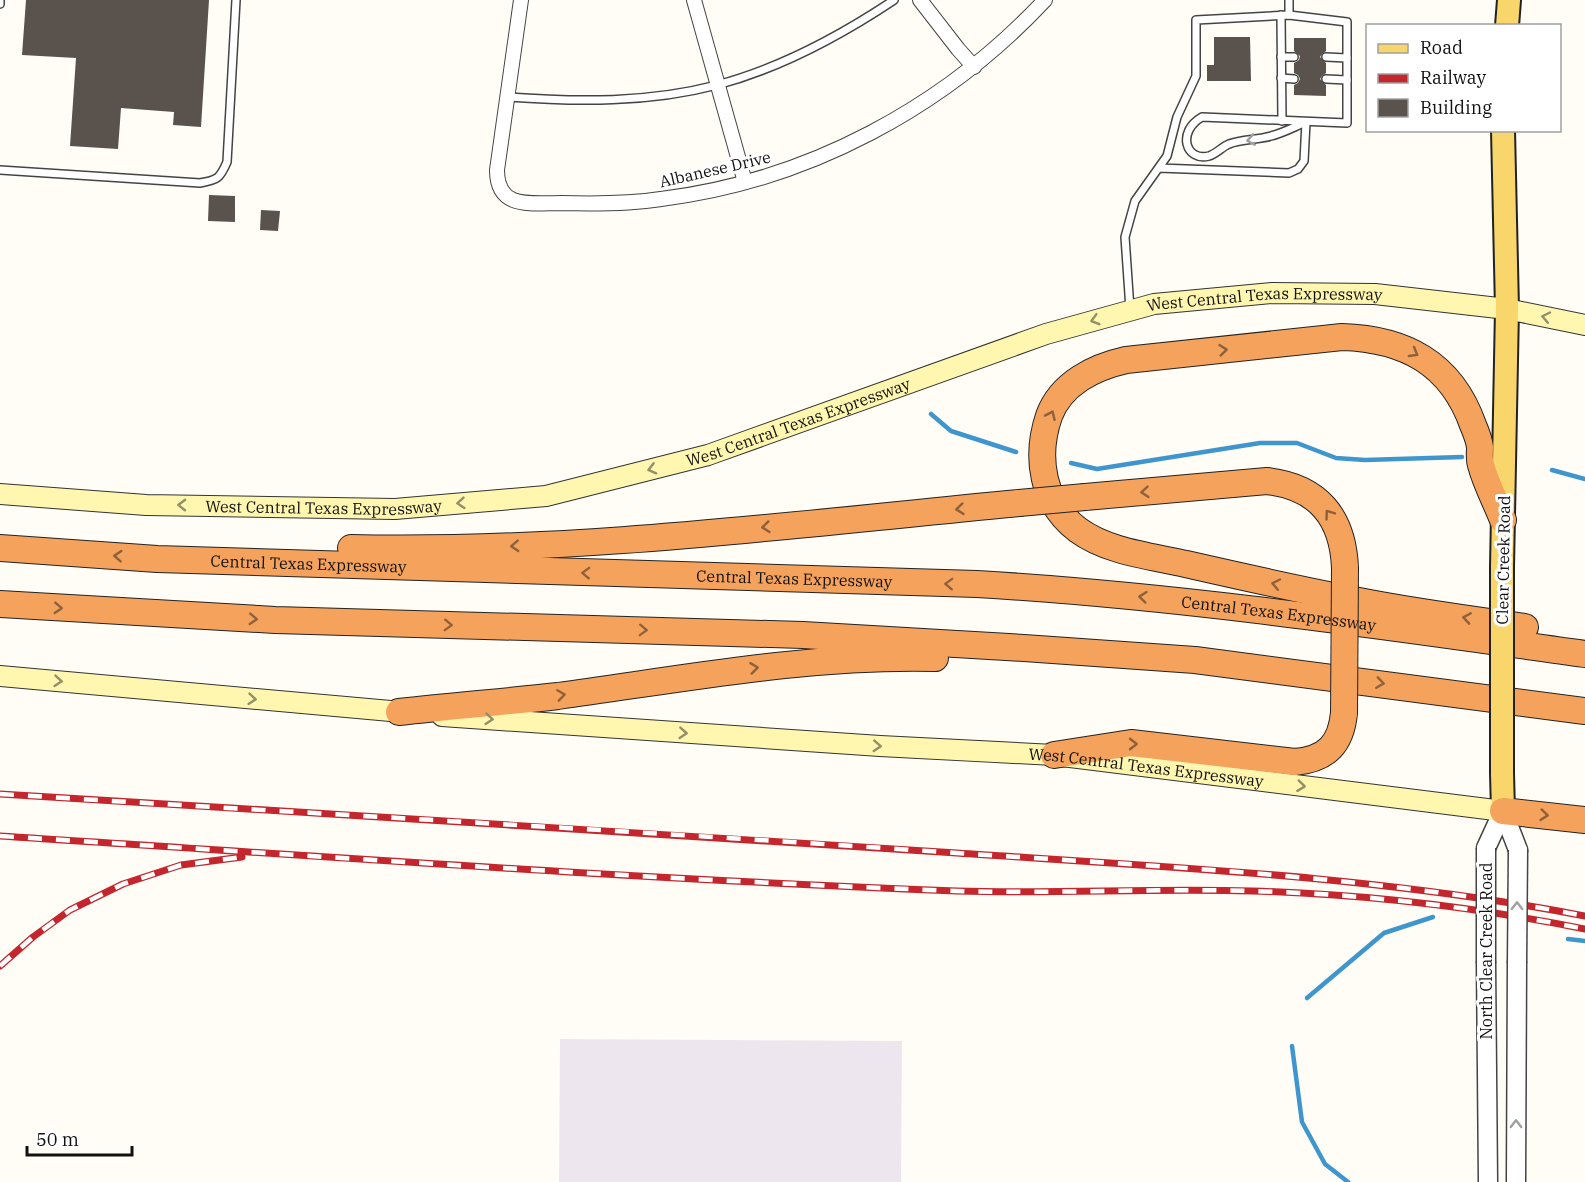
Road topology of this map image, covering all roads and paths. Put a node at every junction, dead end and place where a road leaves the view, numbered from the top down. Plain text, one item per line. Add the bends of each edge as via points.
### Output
1 (236, 0) edge
2 (521, 0) edge
3 (694, 0) edge
4 (894, 0) edge
5 (920, 0) edge
6 (1046, 0) edge
7 (1289, 0) edge
8 (1509, 0) edge
9 (1285, 15) junction
10 (1507, 24) edge
11 (1281, 57) junction
12 (1294, 57) dead end
13 (1326, 57) dead end
14 (1347, 58) junction
15 (974, 67) junction
16 (1281, 78) junction
17 (1294, 79) dead end
18 (1326, 79) dead end
19 (1347, 80) junction
20 (717, 85) junction
21 (508, 97) junction
22 (1282, 121) junction
23 (1306, 122) junction
24 (1503, 132) edge
25 (1159, 168) junction
26 (0, 170) edge
27 (744, 182) junction
28 (1507, 309) junction
29 (1130, 310) junction
30 (1585, 325) edge
31 (0, 494) edge
32 (1503, 520) junction
33 (0, 548) edge
34 (157, 559) junction
35 (0, 604) edge
36 (1585, 646) edge
37 (1585, 654) edge
38 (1195, 660) junction
39 (0, 676) edge
40 (1585, 711) edge
41 (399, 712) junction
42 (1054, 755) junction
43 (1503, 811) junction
44 (1585, 820) edge
45 (1488, 1182) edge
46 (1516, 1182) edge

1 - 26 lane via 227,162 221,176 200,183
2 - 21 street, Albanese Drive
3 - 20 street
4 - 20 lane via 800,55
5 - 15 street
6 - 15 street, Albanese Drive
7 - 9 lane
8 - 10 main road
9 - 11 lane
9 - 14 lane via 1347,22
9 - 25 lane via 1196,20 1196,76
11 - 12 lane
11 - 16 lane
13 - 14 lane
14 - 19 lane
15 - 27 street, Albanese Drive via 923,103 851,144
16 - 17 lane
16 - 22 lane
18 - 19 lane
19 - 23 lane via 1347,123
20 - 21 lane via 625,99 566,101
20 - 27 street
21 - 27 street, Albanese Drive via 497,181 505,196 513,200 596,204 660,200
22 - 23 lane
23 -> 22 lane via 1270,137 1228,144 1208,156 1199,156 1186,145 1188,128 1202,117
23 - 25 lane via 1304,161 1289,173
24 - 28 main road, Clear Creek Road
25 - 29 lane via 1135,201 1125,237
28 - 29 main road, West Central Texas Expressway via 1375,294 1272,293 1154,304
30 -> 28 main road, West Central Texas Expressway
28 - 32 main road, Clear Creek Road
29 -> 31 main road, West Central Texas Expressway via 1046,334 708,455 546,496 395,509 146,505
36 -> 32 highway via 1546,631 1360,602 1096,541 1065,519 1051,497 1042,472 1044,434 1050,413 1072,384 1106,364 1342,337 1367,338 1408,349 1444,375 1459,394 1480,445 1480,463
32 - 43 main road, Clear Creek Road, bridge
34 -> 33 highway, Central Texas Expressway
37 -> 34 highway, Central Texas Expressway via 1285,612 1084,591 977,584
42 -> 34 highway, bridge via 1131,743 1295,762 1326,751 1339,737 1344,713 1345,568 1340,533 1319,501 1285,483 1267,481 646,539 433,550 239,546
35 -> 38 highway via 275,620 803,635
38 -> 40 highway
41 -> 38 highway via 557,696 781,665 933,658 1131,670
39 -> 41 main road, West Central Texas Expressway
41 -> 42 main road, West Central Texas Expressway
42 -> 43 main road, West Central Texas Expressway
43 -> 44 highway
43 - 45 street, North Clear Creek Road, bridge via 1486,848
46 -> 43 street, North Clear Creek Road, bridge via 1518,850

